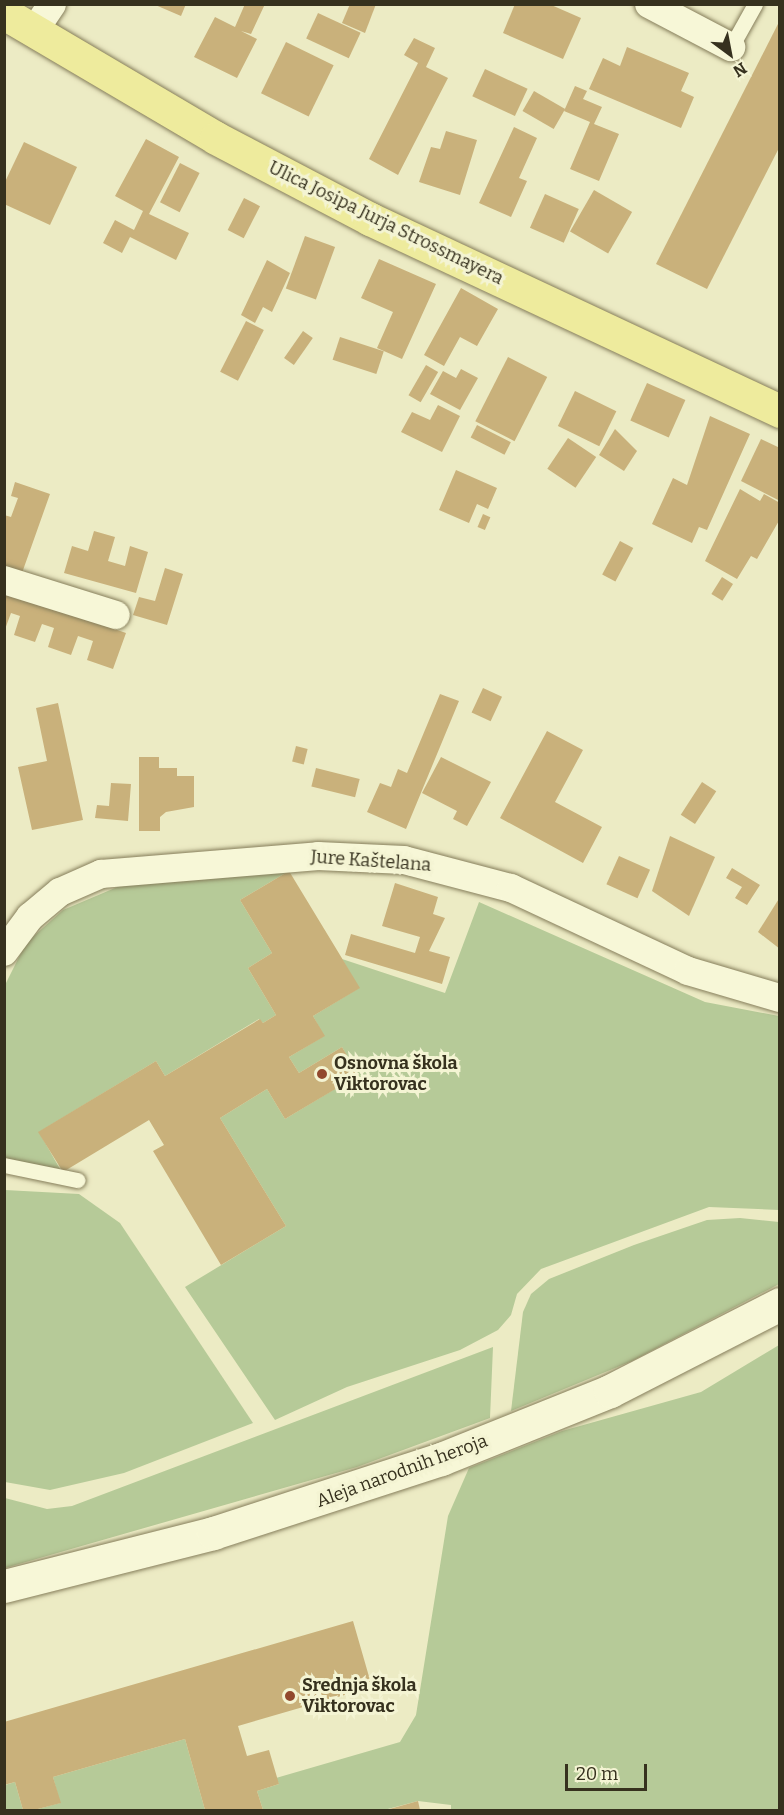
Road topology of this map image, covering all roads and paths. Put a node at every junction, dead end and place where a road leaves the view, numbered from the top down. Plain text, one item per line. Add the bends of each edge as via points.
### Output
1 (52, 4) edge
2 (649, 4) edge
3 (755, 4) edge
4 (4, 13) edge
5 (34, 31) junction
6 (731, 47) joint
7 (780, 411) edge
8 (4, 580) edge
9 (116, 615) dead end
10 (4, 952) edge
11 (780, 998) edge
12 (4, 1165) edge
13 (77, 1180) dead end
14 (780, 1304) edge
15 (4, 1586) edge

1 - 5 street
2 - 6 street
3 - 6 lane
4 - 5 main road, Ulica Josipa Jurja Strossmayera
5 - 7 main road, Ulica Josipa Jurja Strossmayera via 216,138 370,219
8 - 9 street
10 - 11 street, Jure Kaštelana via 30,917 60,892 100,874 318,856 404,860 511,888 688,972
12 - 13 lane
14 - 15 main road, Aleja narodnih heroja via 610,1391 441,1459 213,1533

